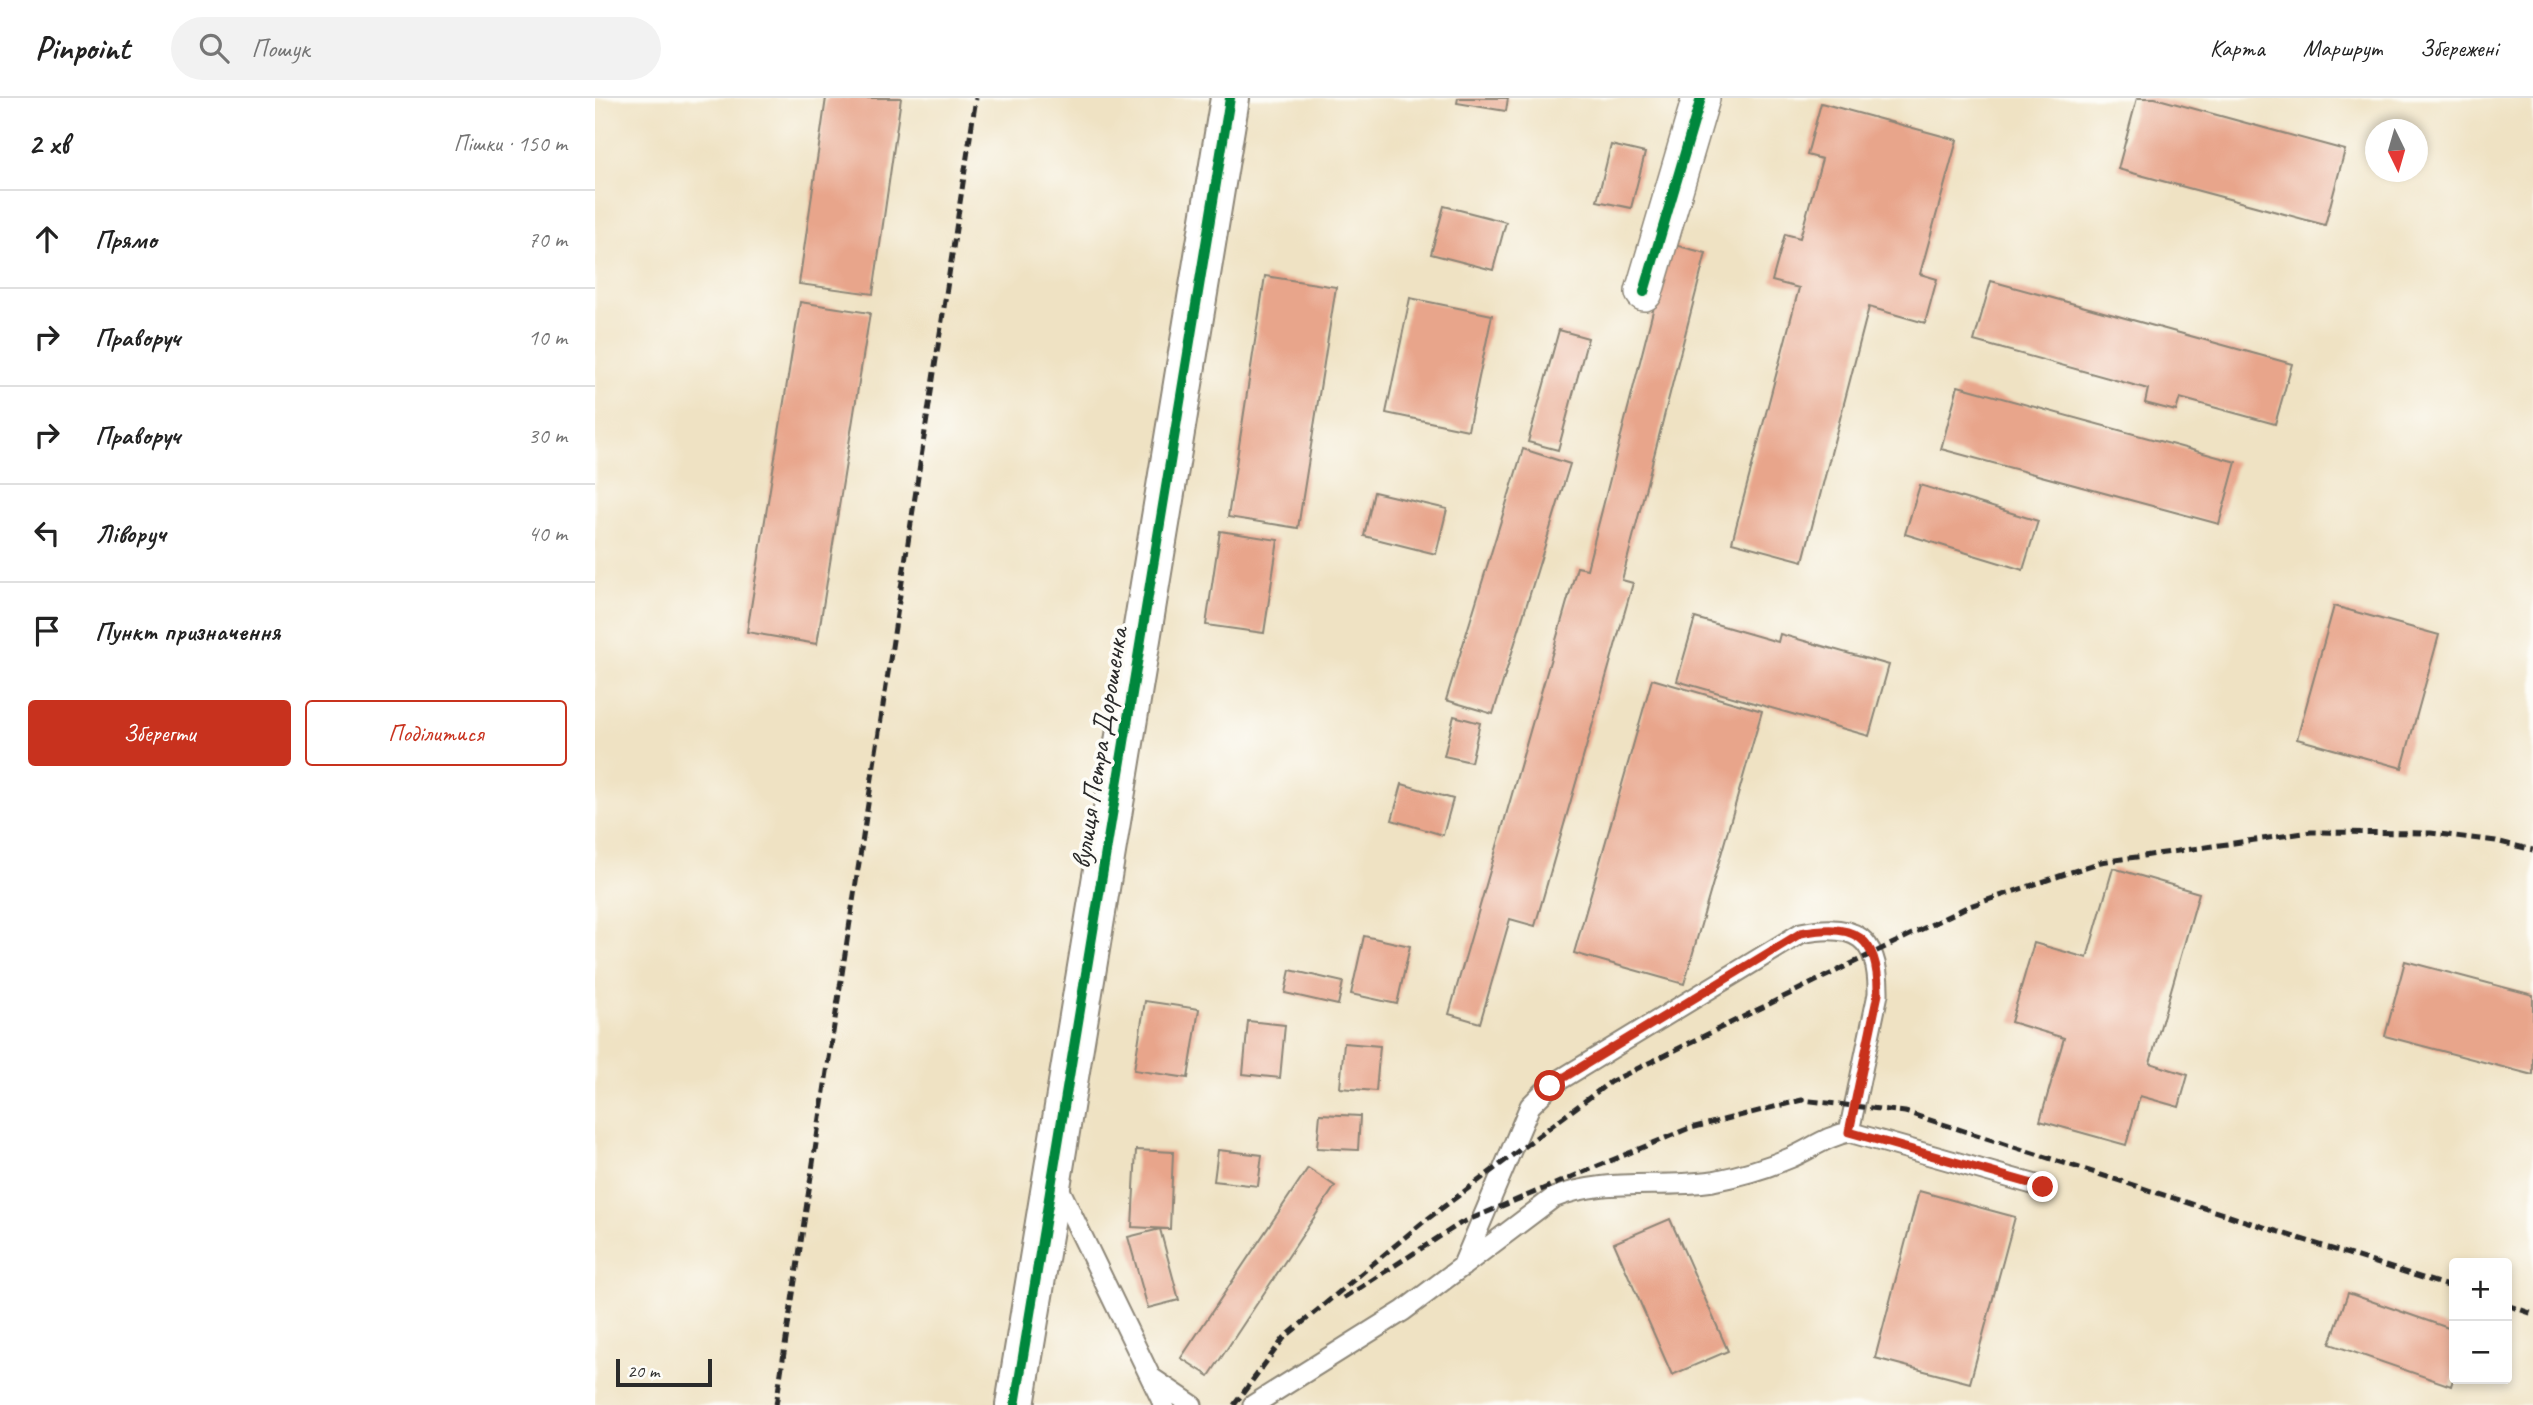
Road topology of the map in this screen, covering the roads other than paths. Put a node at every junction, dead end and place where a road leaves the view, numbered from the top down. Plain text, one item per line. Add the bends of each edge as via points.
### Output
1 (1230, 98) edge
2 (1701, 98) edge
3 (1644, 292) dead end
4 (1849, 1132) junction
5 (1052, 1172) junction
6 (2043, 1187) dead end
7 (1462, 1268) junction
8 (1151, 1377) junction
9 (1015, 1405) edge
10 (1164, 1405) edge
11 (1192, 1405) edge
12 (1253, 1405) edge

1 - 5 street, вулиця Петра Дорошенка
2 - 3 street
4 - 6 lane
4 - 7 lane via 1832,1135 1759,1170 1713,1181 1575,1189 1553,1198
4 - 7 lane via 1878,994 1877,962 1853,933 1828,928 1801,933 1550,1086 1524,1118
5 - 8 lane
5 - 9 street, вулиця Петра Дорошенка
7 - 12 lane
8 - 10 lane
8 - 11 lane

